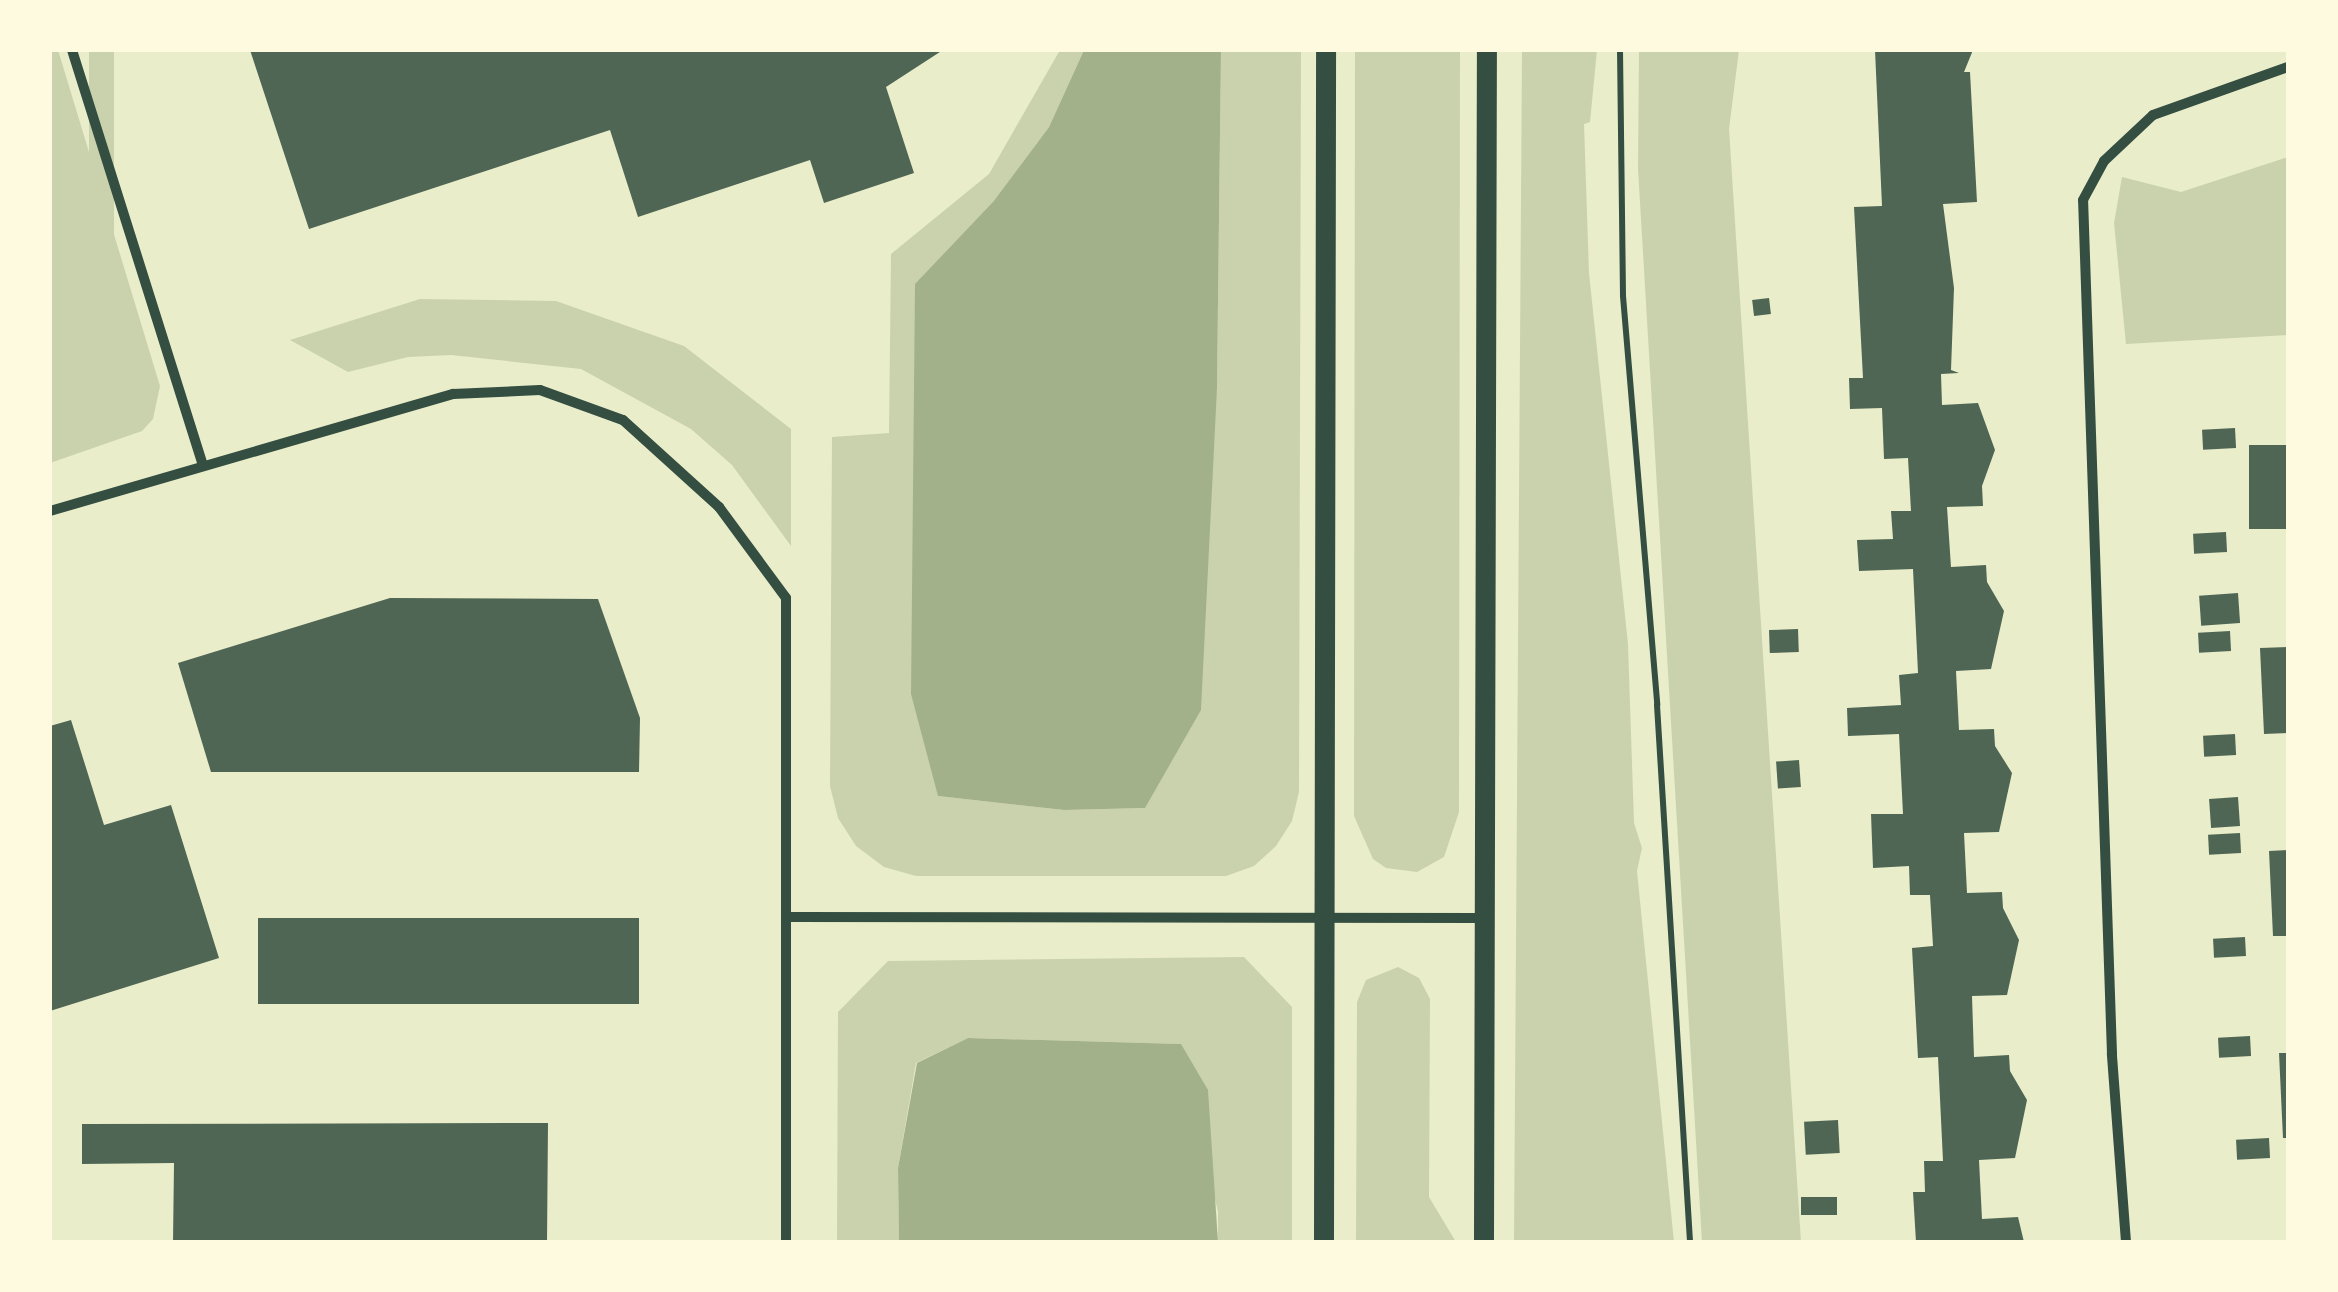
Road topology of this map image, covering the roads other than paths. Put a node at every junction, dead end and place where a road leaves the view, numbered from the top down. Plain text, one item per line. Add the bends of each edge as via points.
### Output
1 (72, 50) edge
2 (1326, 50) edge
3 (1488, 50) edge
4 (2288, 67) edge
5 (202, 462) junction
6 (50, 511) edge
7 (790, 917) junction
8 (1324, 918) junction
9 (1485, 918) junction
10 (786, 1242) edge
11 (1324, 1242) edge
12 (1484, 1242) edge
13 (2126, 1242) edge

1 - 5 street
2 - 8 main road
3 - 9 main road
4 - 13 street via 2153,116 2104,161 2083,200 2112,1054
5 - 6 street
5 - 7 street via 453,394 540,390 623,420 719,507 786,598
7 - 8 street
7 - 10 street
8 - 9 street
8 - 11 main road
9 - 12 main road

